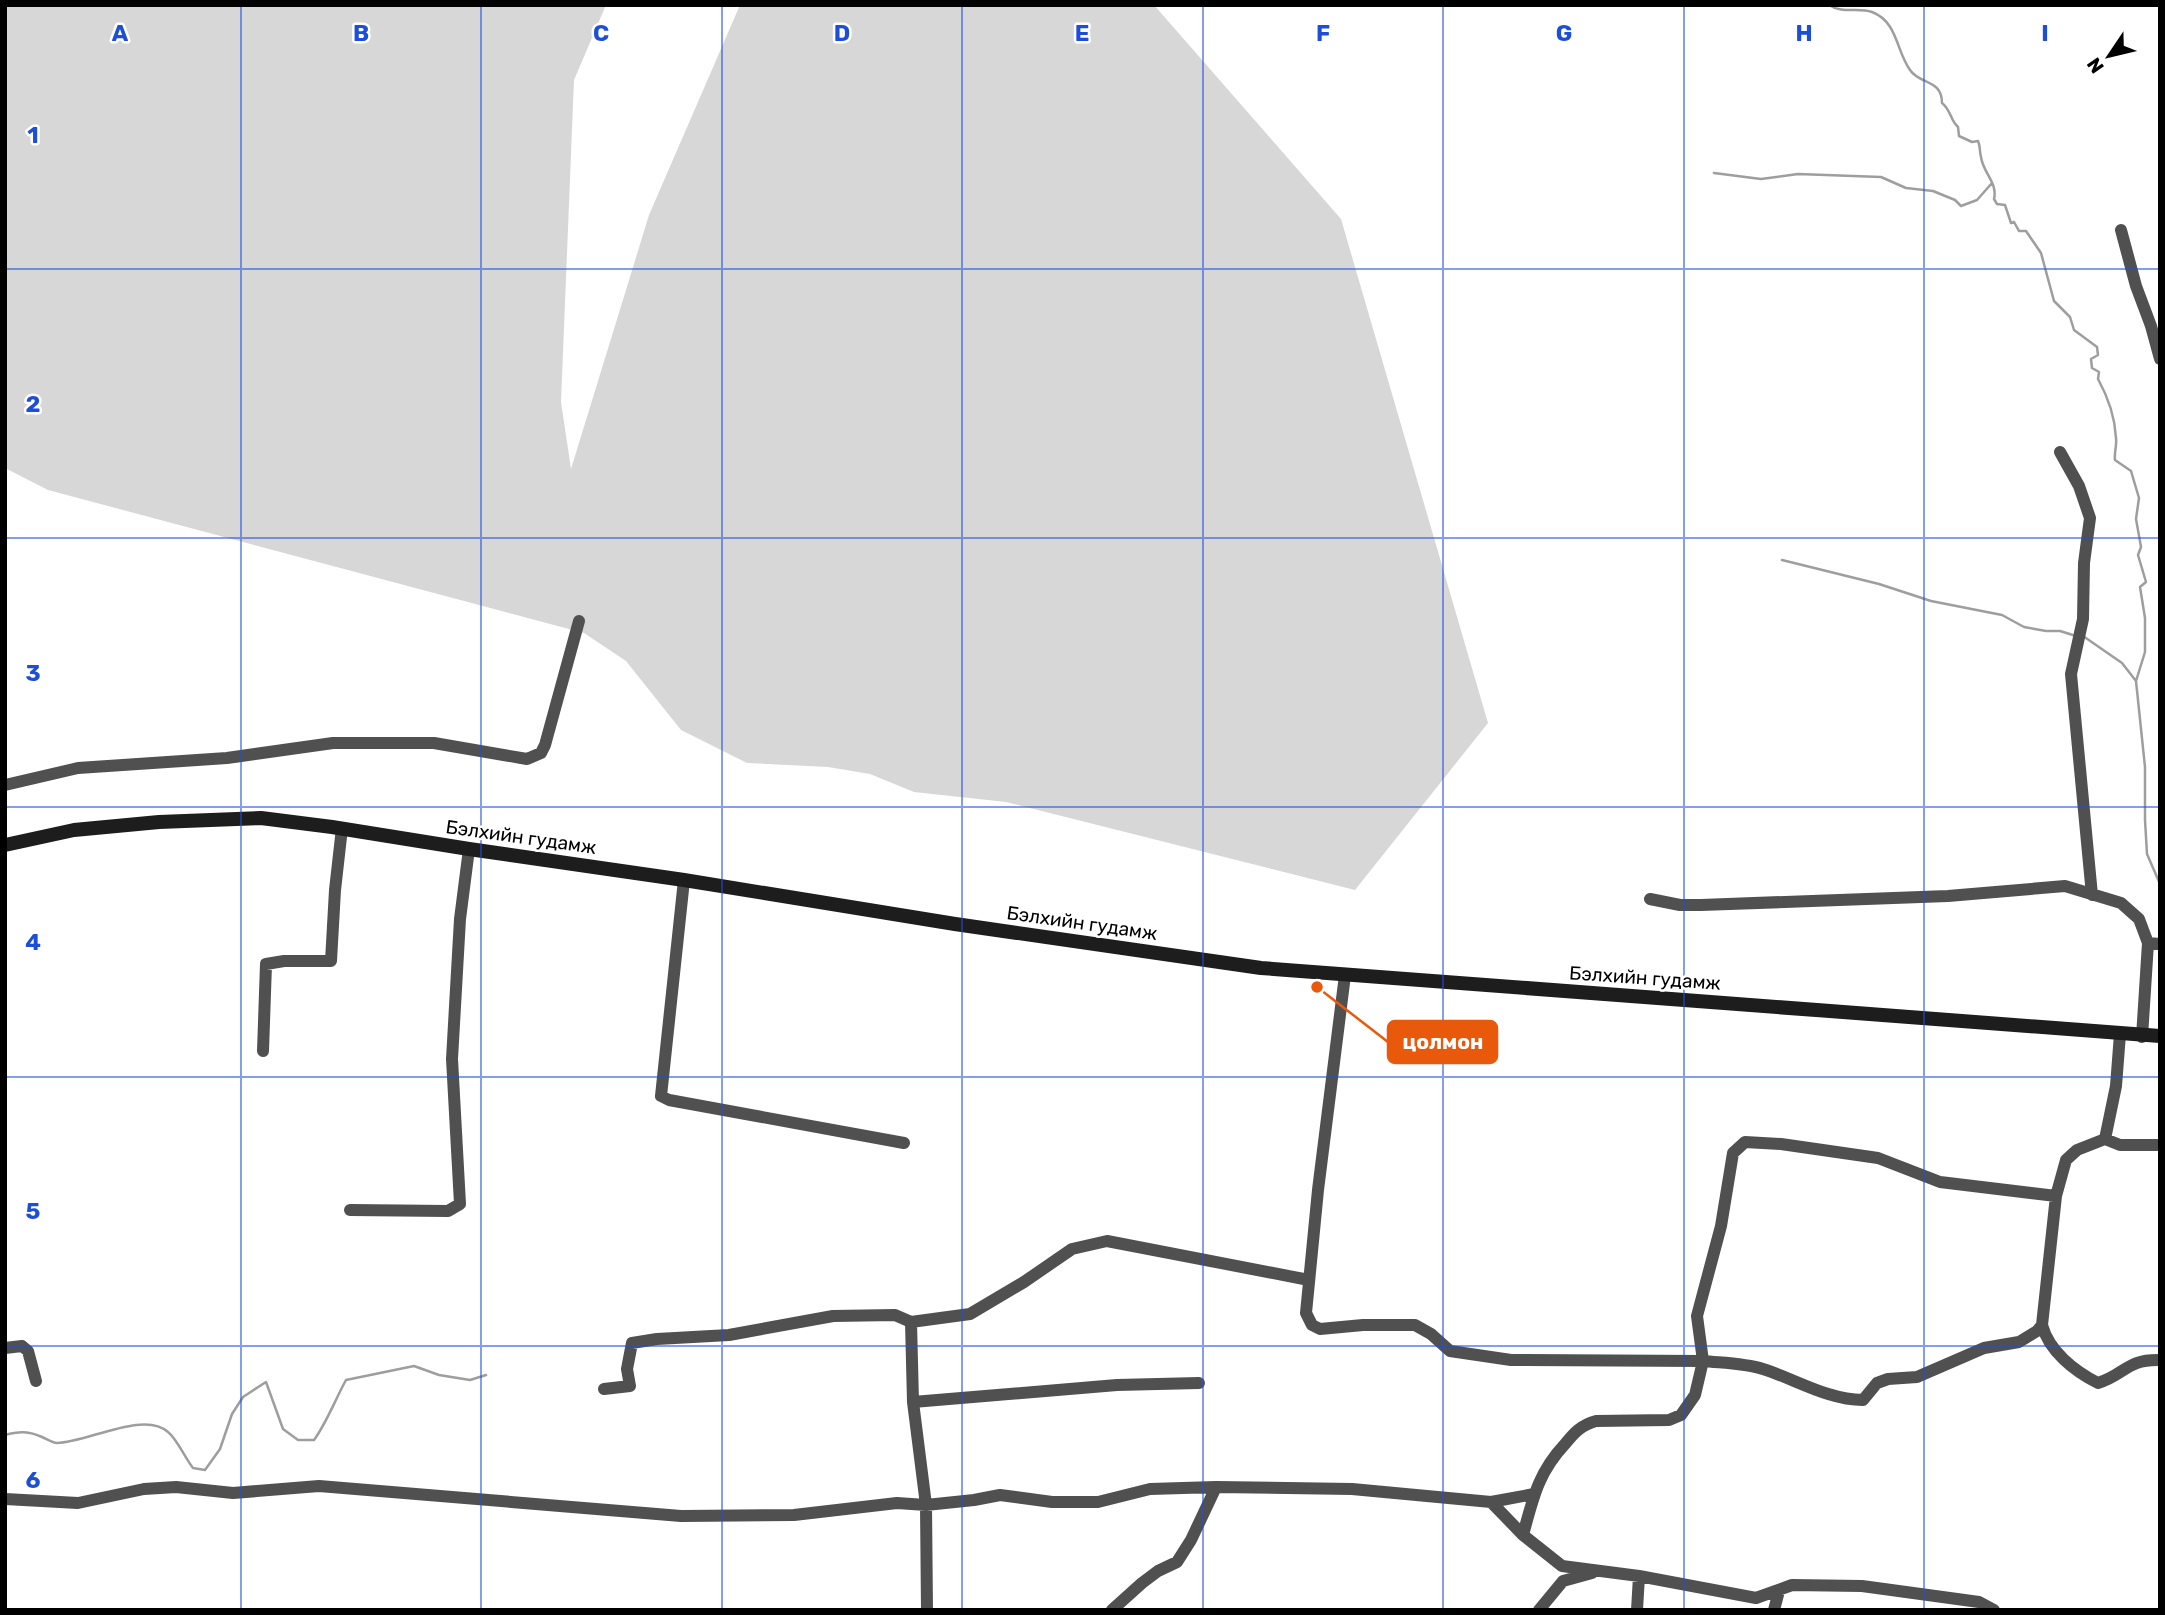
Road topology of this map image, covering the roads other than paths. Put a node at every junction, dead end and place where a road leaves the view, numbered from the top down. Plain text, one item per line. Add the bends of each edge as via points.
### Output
1 (2121, 230) dead end
2 (2160, 359) edge
3 (2060, 452) dead end
4 (579, 621) dead end
5 (5, 785) edge
6 (342, 828) junction
7 (5, 845) edge
8 (469, 849) junction
9 (684, 880) junction
10 (2092, 894) junction
11 (1650, 900) dead end
12 (2154, 944) edge
13 (1345, 975) junction
14 (2120, 1034) junction
15 (2160, 1036) edge
16 (2143, 1037) junction
17 (263, 1051) dead end
18 (2105, 1139) junction
19 (904, 1143) dead end
20 (2160, 1145) edge
21 (2056, 1196) junction
22 (350, 1210) dead end
23 (1309, 1280) junction
24 (911, 1322) junction
25 (2042, 1325) junction
26 (5, 1348) edge
27 (2160, 1360) edge
28 (1703, 1361) junction
29 (36, 1381) dead end
30 (1199, 1383) dead end
31 (604, 1389) dead end
32 (913, 1402) junction
33 (1216, 1487) junction
34 (1534, 1493) junction
35 (5, 1499) edge
36 (1491, 1502) junction
37 (926, 1505) junction
38 (1523, 1535) junction
39 (1596, 1572) junction
40 (1639, 1576) junction
41 (1779, 1591) junction
42 (927, 1610) edge
43 (1112, 1610) edge
44 (1539, 1610) edge
45 (1637, 1610) edge
46 (1774, 1610) edge
47 (1994, 1610) edge

1 - 2 street
3 - 10 street via 2079,485 2090,519 2083,620 2071,674
4 - 5 street via 545,745 527,760 434,743 333,743 227,758 78,768
6 - 7 main road, Бэлхийн гудамж via 261,818 159,822 74,830
6 - 8 main road, Бэлхийн гудамж
6 - 17 street via 331,961 266,964
8 - 9 main road, Бэлхийн гудамж
8 - 22 street via 452,1059 460,1205 448,1211
9 - 13 main road, Бэлхийн гудамж via 955,924
9 - 19 street via 661,1096
10 - 11 street via 2065,886 1948,897 1701,905
10 - 12 street via 2121,903 2139,919
12 - 16 street
13 - 14 main road, Бэлхийн гудамж
13 - 23 street
14 - 16 main road, Бэлхийн гудамж
14 - 18 street
15 - 16 main road, Бэлхийн гудамж
18 - 20 street via 2120,1145
18 - 21 street via 2077,1150 2066,1160
21 - 25 street
21 - 28 street via 1940,1182 1878,1158 1745,1142 1733,1153 1721,1226 1697,1316
23 - 24 street via 1107,1241 1072,1249 970,1314
23 - 28 street via 1306,1313 1320,1329 1415,1325 1450,1351 1511,1360
24 - 31 street via 895,1315 833,1317 729,1335 632,1343 627,1369 630,1386
24 - 32 street
25 - 27 street via 2046,1339 2077,1372 2098,1384 2140,1360
25 - 28 street via 2019,1342 1984,1348 1917,1377 1888,1378 1877,1383 1863,1400 1762,1369
26 - 29 street via 22,1346 28,1352
28 - 34 street via 1695,1395 1681,1415 1669,1420 1586,1424 1548,1462
30 - 32 street
32 - 37 street
33 - 36 street via 1352,1489
33 - 37 street via 1150,1489 1098,1502 1000,1495
33 - 43 street via 1177,1562 1142,1583
34 - 36 street
34 - 38 street
35 - 37 street via 78,1503 144,1489 233,1493 319,1486 681,1516 794,1515 897,1503
36 - 38 street
37 - 42 street
38 - 39 street via 1562,1566
39 - 40 street
39 - 44 street via 1563,1581
40 - 41 street via 1756,1598
40 - 45 street
41 - 46 street
41 - 47 street via 1792,1584 1862,1586 1979,1602

